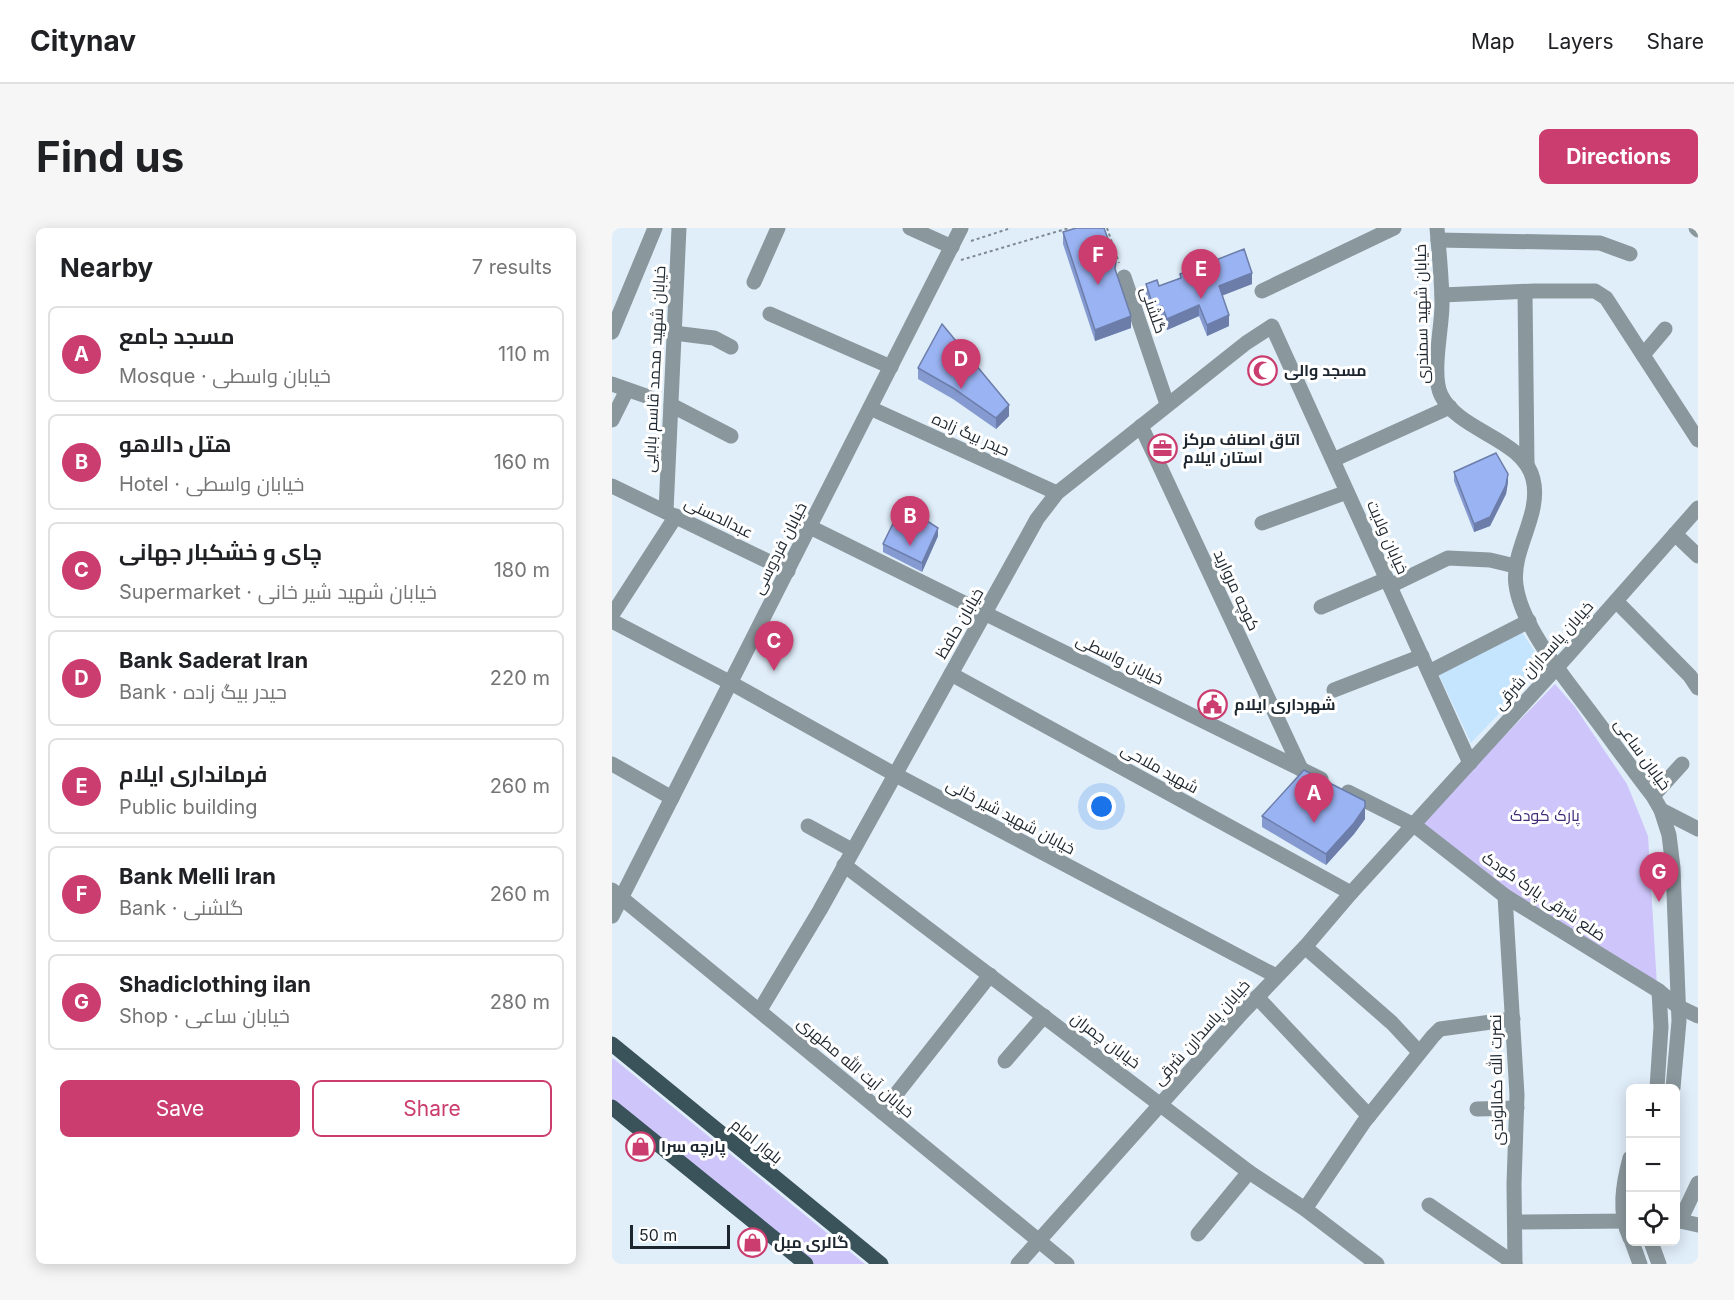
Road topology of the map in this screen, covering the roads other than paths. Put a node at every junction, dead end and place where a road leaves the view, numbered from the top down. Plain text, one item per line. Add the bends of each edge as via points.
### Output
1 (655, 228) edge
2 (679, 228) edge
3 (778, 228) edge
4 (910, 228) edge
5 (961, 228) edge
6 (1394, 228) edge
7 (1437, 234) edge
8 (952, 247) junction
9 (1630, 254) dead end
10 (1124, 277) road end
11 (754, 282) dead end
12 (1262, 291) dead end
13 (1525, 292) junction
14 (1442, 295) junction
15 (770, 314) dead end
16 (1272, 326) joint
17 (1665, 328) dead end
18 (612, 332) edge
19 (674, 333) junction
20 (730, 347) dead end
21 (1643, 355) junction
22 (891, 367) junction
23 (612, 384) edge
24 (627, 390) junction
25 (649, 397) dead end
26 (1167, 404) junction
27 (671, 405) junction
28 (1450, 407) junction
29 (870, 408) junction
30 (612, 420) edge
31 (1141, 426) junction
32 (731, 436) dead end
33 (1698, 440) edge
34 (1333, 460) junction
35 (1527, 465) junction
36 (612, 486) edge
37 (1347, 492) junction
38 (1057, 493) junction
39 (1698, 508) edge
40 (671, 513) junction
41 (1262, 523) dead end
42 (810, 527) junction
43 (1675, 534) junction
44 (1698, 556) edge
45 (1515, 566) junction
46 (788, 571) junction
47 (1389, 583) junction
48 (1616, 601) junction
49 (1321, 607) dead end
50 (985, 613) junction
51 (612, 615) edge
52 (612, 621) edge
53 (1528, 621) junction
54 (1422, 656) junction
55 (1557, 667) junction
56 (1429, 672) junction
57 (951, 674) junction
58 (731, 683) junction
59 (1698, 688) edge
60 (1334, 690) dead end
61 (1470, 762) junction
62 (612, 764) edge
63 (1682, 764) dead end
64 (1301, 769) junction
65 (894, 774) junction
66 (672, 798) junction
67 (1657, 803) junction
68 (1414, 825) junction
69 (808, 826) dead end
70 (1698, 829) edge
71 (852, 850) junction
72 (844, 865) junction
73 (617, 893) edge
74 (1351, 893) junction
75 (1505, 896) junction
76 (612, 916) edge
77 (1305, 947) junction
78 (990, 975) junction
79 (1276, 976) junction
80 (1659, 992) junction
81 (1257, 997) junction
82 (1677, 1006) junction
83 (760, 1010) junction
84 (1044, 1016) junction
85 (1698, 1016) edge
86 (1513, 1019) junction
87 (612, 1044) edge
88 (1419, 1052) junction
89 (1005, 1061) dead end
90 (1657, 1084) edge
91 (1673, 1084) edge
92 (1161, 1104) junction
93 (612, 1107) edge
94 (1517, 1108) junction
95 (1477, 1109) dead end
96 (882, 1112) junction
97 (1369, 1116) junction
98 (1249, 1172) junction
99 (1626, 1175) edge
100 (1698, 1183) edge
101 (1429, 1205) dead end
102 (1305, 1209) junction
103 (1626, 1214) edge
104 (1680, 1218) edge
105 (1626, 1221) edge
106 (1515, 1222) junction
107 (1680, 1222) edge
108 (1698, 1225) edge
109 (1198, 1234) dead end
110 (1038, 1241) junction
111 (1633, 1246) edge
112 (1652, 1246) edge
113 (806, 1264) edge
114 (881, 1264) edge
115 (1018, 1264) edge
116 (1067, 1264) edge
117 (1377, 1264) edge
118 (1515, 1264) edge
119 (1640, 1264) edge
120 (1659, 1264) edge

1 - 18 street
2 - 19 street, خیابان شهید محمد قاسم بابایی
3 - 11 street
4 - 8 street
5 - 8 street, خیابان فردوسی
6 - 12 street
7 - 9 street via 1600,243
7 - 14 street, خیابان شهید سمندری
8 - 22 street, خیابان فردوسی
10 - 26 street, گلشنی
13 - 14 street
13 - 21 street via 1595,291 1606,298
13 - 35 street
14 - 28 street, خیابان شهید سمندری via 1437,367 1440,394
15 - 22 street
16 - 26 street, خیابان حافظ
16 - 34 street, خیابان ولایت
17 - 21 street
19 - 20 street via 714,338
19 - 27 street, خیابان شهید محمد قاسم بابایی
21 - 33 street
22 - 29 street, خیابان فردوسی
23 - 24 street
24 - 25 street
24 - 30 street
26 - 31 street, خیابان حافظ
27 - 32 street
27 - 40 street, خیابان شهید محمد قاسم بابایی
28 - 34 street
28 - 35 street, خیابان شهید سمندری via 1513,450
29 - 38 street, حیدر بیگ زاده
29 - 42 street, خیابان فردوسی
31 - 38 street, خیابان حافظ
31 - 64 street, کوچه مروارید
34 - 37 street, خیابان ولایت
35 - 45 street via 1534,493
36 - 40 street, عبدالحسنی
37 - 41 street
37 - 47 street, خیابان ولایت
38 - 50 street, خیابان حافظ via 1037,519
39 - 43 street, خیابان پاسداران شرقی
40 - 46 street, عبدالحسنی
40 - 51 street
42 - 46 street, خیابان فردوسی
42 - 50 street, خیابان واسطی
43 - 44 street
43 - 48 street, خیابان پاسداران شرقی
45 - 47 street via 1448,558
45 - 53 street via 1516,586
46 - 58 street, خیابان فردوسی
47 - 49 street
47 - 54 street, خیابان ولایت
48 - 55 street, خیابان پاسداران شرقی
48 - 59 street
50 - 57 street, خیابان حافظ
50 - 64 street, خیابان واسطی
52 - 58 street, خیابان شهید شیر خانی
53 - 55 street
53 - 56 street
54 - 56 street, خیابان ولایت
54 - 60 street
55 - 61 street, خیابان پاسداران شرقی
55 - 67 street, خیابان ساعی
56 - 61 street, خیابان ولایت
57 - 65 street, خیابان حافظ
57 - 74 street, شهید ملاحی
58 - 65 street, خیابان شهید شیر خانی
58 - 66 street, خیابان فردوسی
61 - 68 street, خیابان پاسداران شرقی
62 - 66 street
63 - 67 street
64 - 68 street, خیابان واسطی
65 - 71 street, خیابان حافظ
65 - 79 street, خیابان شهید شیر خانی
66 - 73 street, خیابان فردوسی
67 - 70 street
67 - 82 street, خیابان ساعی via 1669,835 1673,868
68 - 74 street, خیابان پاسدارن شرقی
68 - 75 street, ضلع شرقی پارک کودک
69 - 71 street
71 - 72 street, خیابان حافظ
72 - 78 street, خیابان چمران
72 - 83 street, خیابان حافظ
73 - 76 street, خیابان فردوسی
73 - 83 street, خیابان آیت الله مطهری
74 - 77 street, خیابان پاسدارن شرقی
75 - 80 street, ضلع شرقی پارک کودک
75 - 86 street, نصرت الله کمالوندی
77 - 79 street, خیابان پاسدارن شرقی
77 - 88 street via 1392,1023
78 - 84 street, خیابان چمران
78 - 96 street
79 - 81 street, خیابان پاسدارن شرقی
80 - 82 street, ضلع شرقی پارک کودک
80 - 90 street
81 - 92 street, خیابان پاسدارن شرقی
81 - 97 street
82 - 85 street, ضلع شرقی پارک کودک
82 - 91 street, خیابان ساعی
83 - 96 street, خیابان آیت الله مطهری
84 - 89 street
84 - 92 street, خیابان چمران
86 - 88 street via 1440,1029
86 - 94 street, نصرت الله کمالوندی
87 - 114 main road, بلوار امام
88 - 97 street
92 - 98 street, خیابان چمران
92 - 110 street, خیابان پاسدارن شرقی
93 - 113 main road
94 - 95 street
94 - 106 street, نصرت الله کمالوندی
96 - 110 street, خیابان آیت الله مطهری
97 - 102 street
98 - 102 street, خیابان چمران
98 - 109 street
99 - 103 street
100 - 104 street
101 - 118 street
102 - 117 street, خیابان چمران
105 - 106 street
106 - 118 street, نصرت الله کمالوندی
107 - 108 street
110 - 115 street, خیابان پاسدارن شرقی
110 - 116 street, خیابان آیت الله مطهری
111 - 119 street
112 - 120 street

